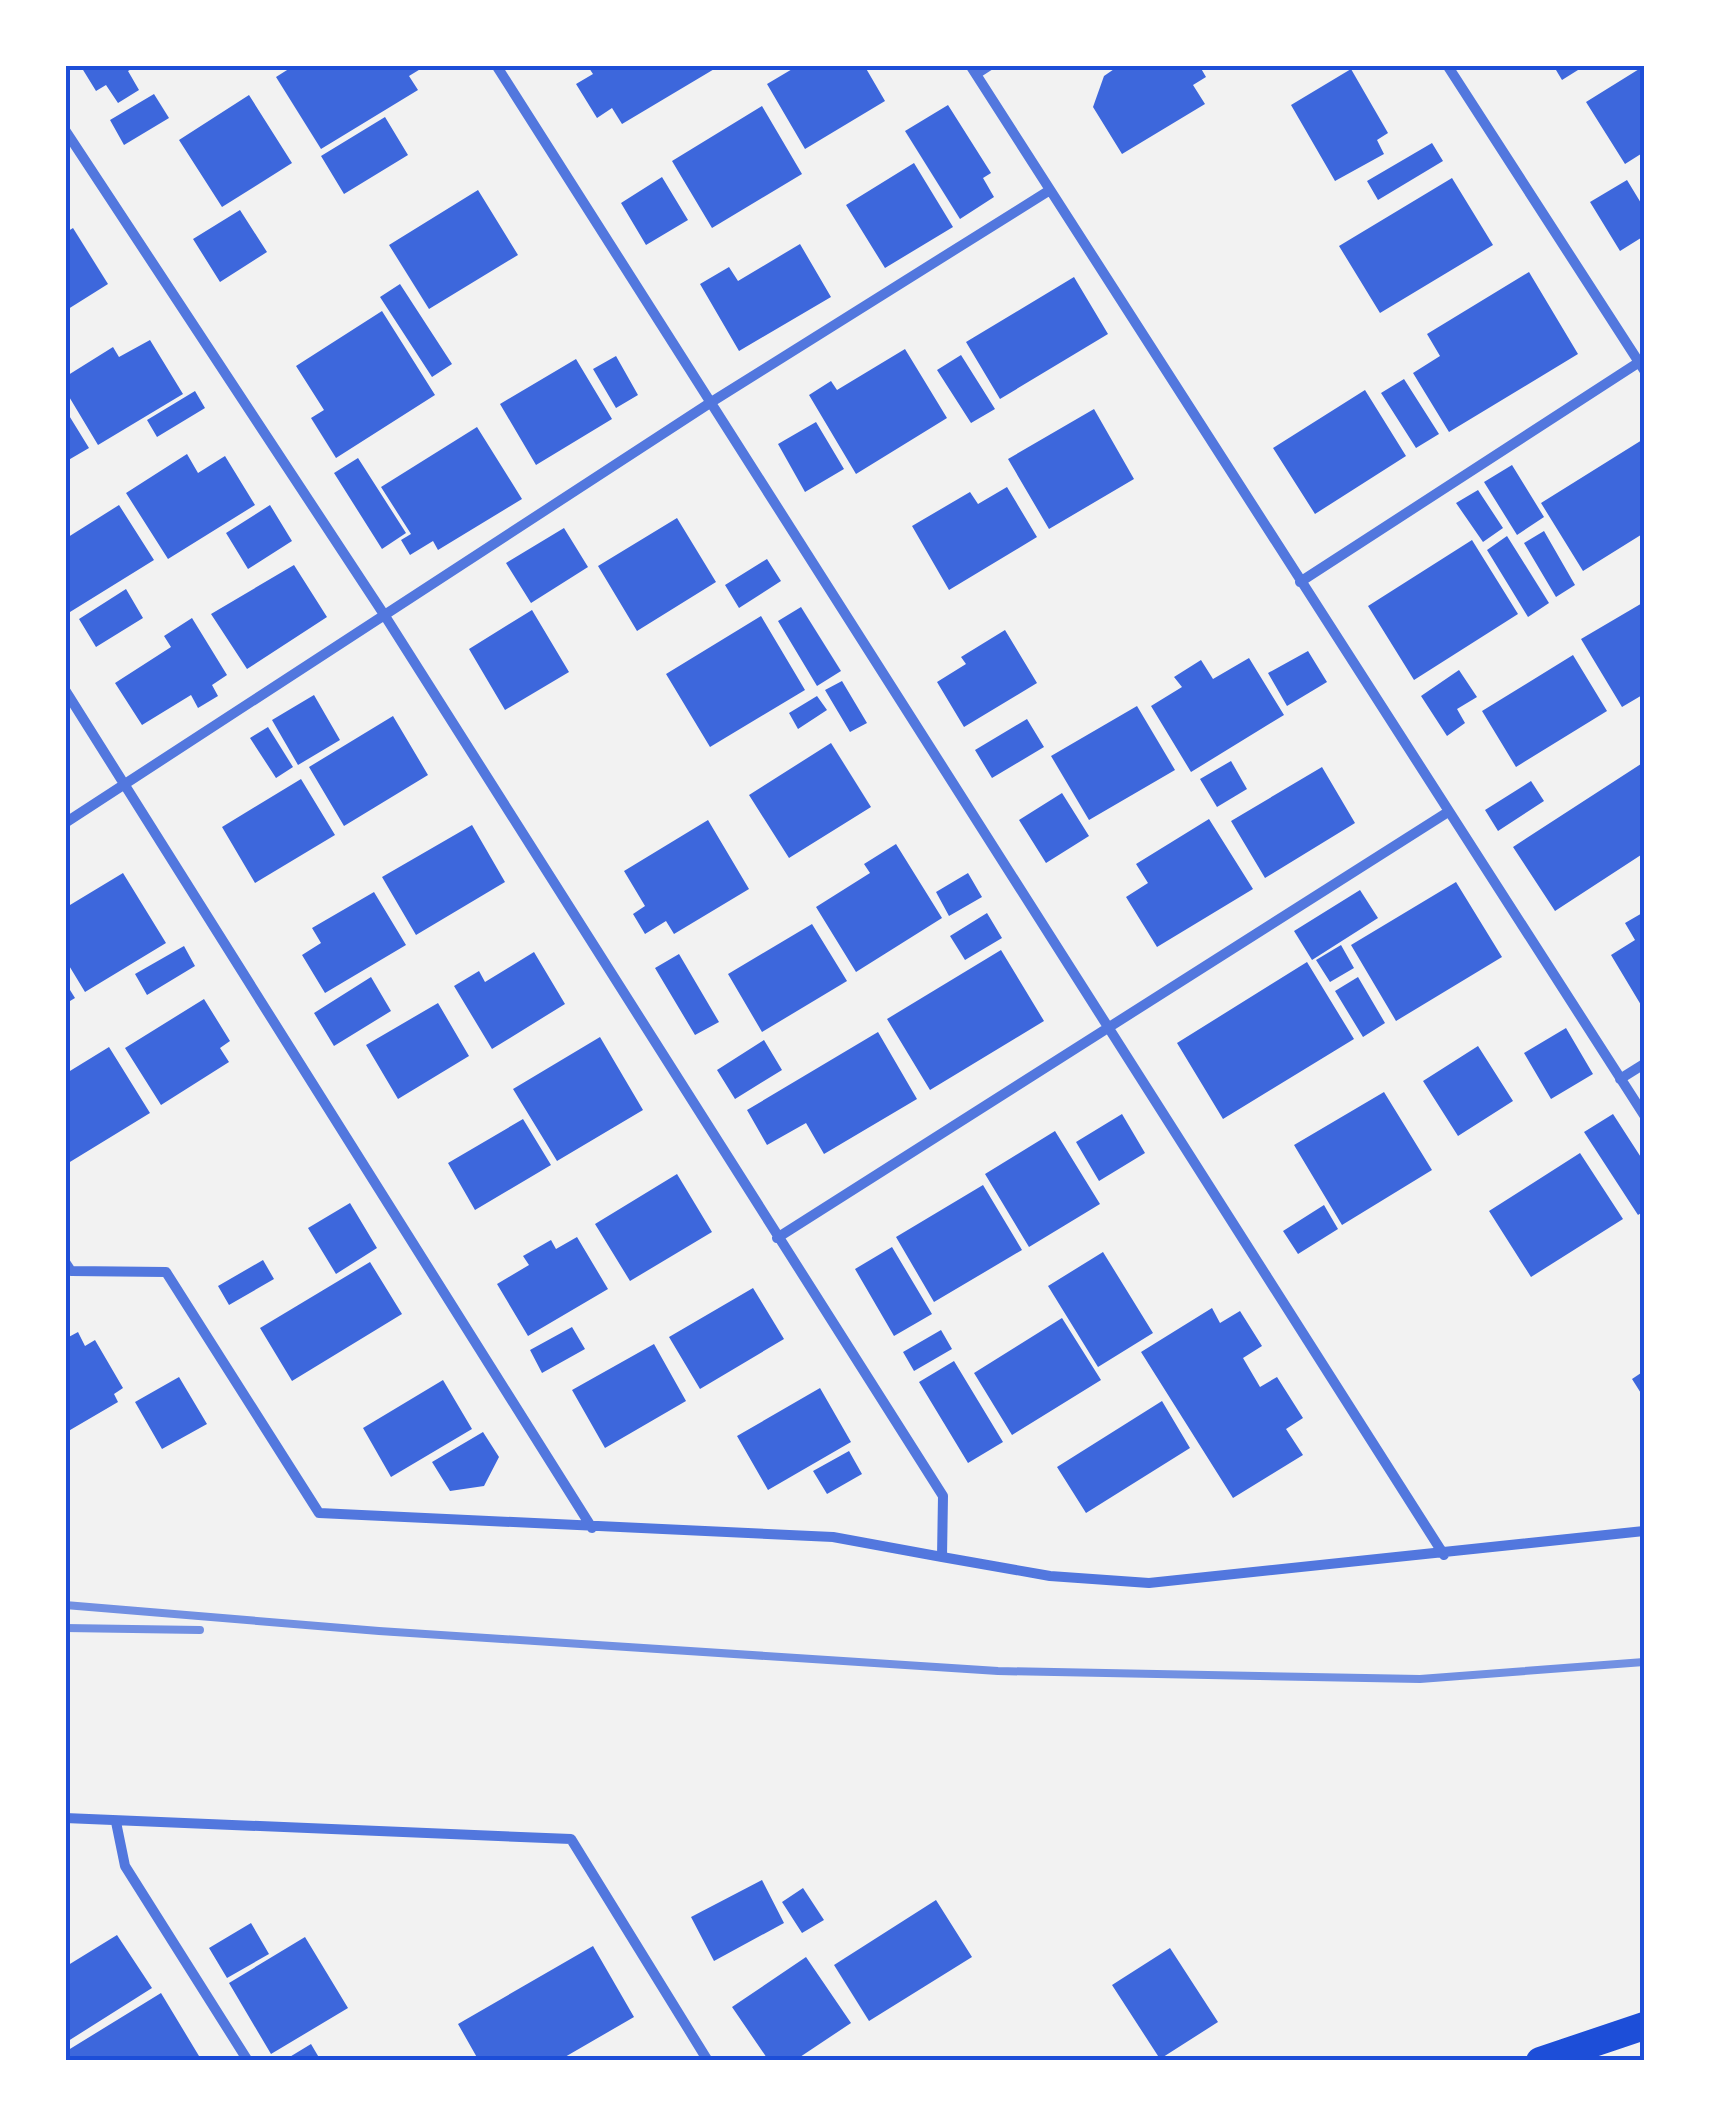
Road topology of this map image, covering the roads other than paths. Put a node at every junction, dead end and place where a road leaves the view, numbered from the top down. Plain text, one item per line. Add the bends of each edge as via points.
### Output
1 (496, 65) edge
2 (990, 65) edge
3 (1447, 65) edge
4 (973, 70) edge
5 (65, 130) edge
6 (1050, 190) junction
7 (1642, 364) edge
8 (713, 402) junction
9 (1300, 582) junction
10 (385, 616) junction
11 (65, 690) edge
12 (126, 785) junction
13 (1448, 812) junction
14 (65, 823) edge
15 (1110, 1028) junction
16 (1644, 1064) edge
17 (1620, 1079) junction
18 (1644, 1115) edge
19 (778, 1238) junction
20 (65, 1262) edge
21 (592, 1528) junction
22 (1644, 1532) edge
23 (1444, 1555) junction
24 (942, 1557) junction
25 (65, 1818) edge
26 (116, 1822) junction
27 (1644, 2026) edge
28 (248, 2061) edge
29 (708, 2061) edge
30 (1540, 2061) edge

1 - 8 street
2 - 4 street
3 - 7 street
4 - 6 street
5 - 10 street
6 - 8 street
6 - 9 street
7 - 9 street
8 - 10 street
8 - 15 street
9 - 13 street
10 - 12 street
10 - 19 street
11 - 12 street
12 - 14 street
12 - 21 street
13 - 15 street
13 - 17 street
15 - 19 street
15 - 23 street
16 - 17 street
17 - 18 street
19 - 24 street via 943,1496
20 - 21 street via 71,1271 166,1272 319,1513
21 - 24 street via 833,1537
22 - 23 street
23 - 24 street via 1148,1583 1050,1576
25 - 26 street
26 - 28 street via 124,1866
26 - 29 street via 571,1839
27 - 30 highway

